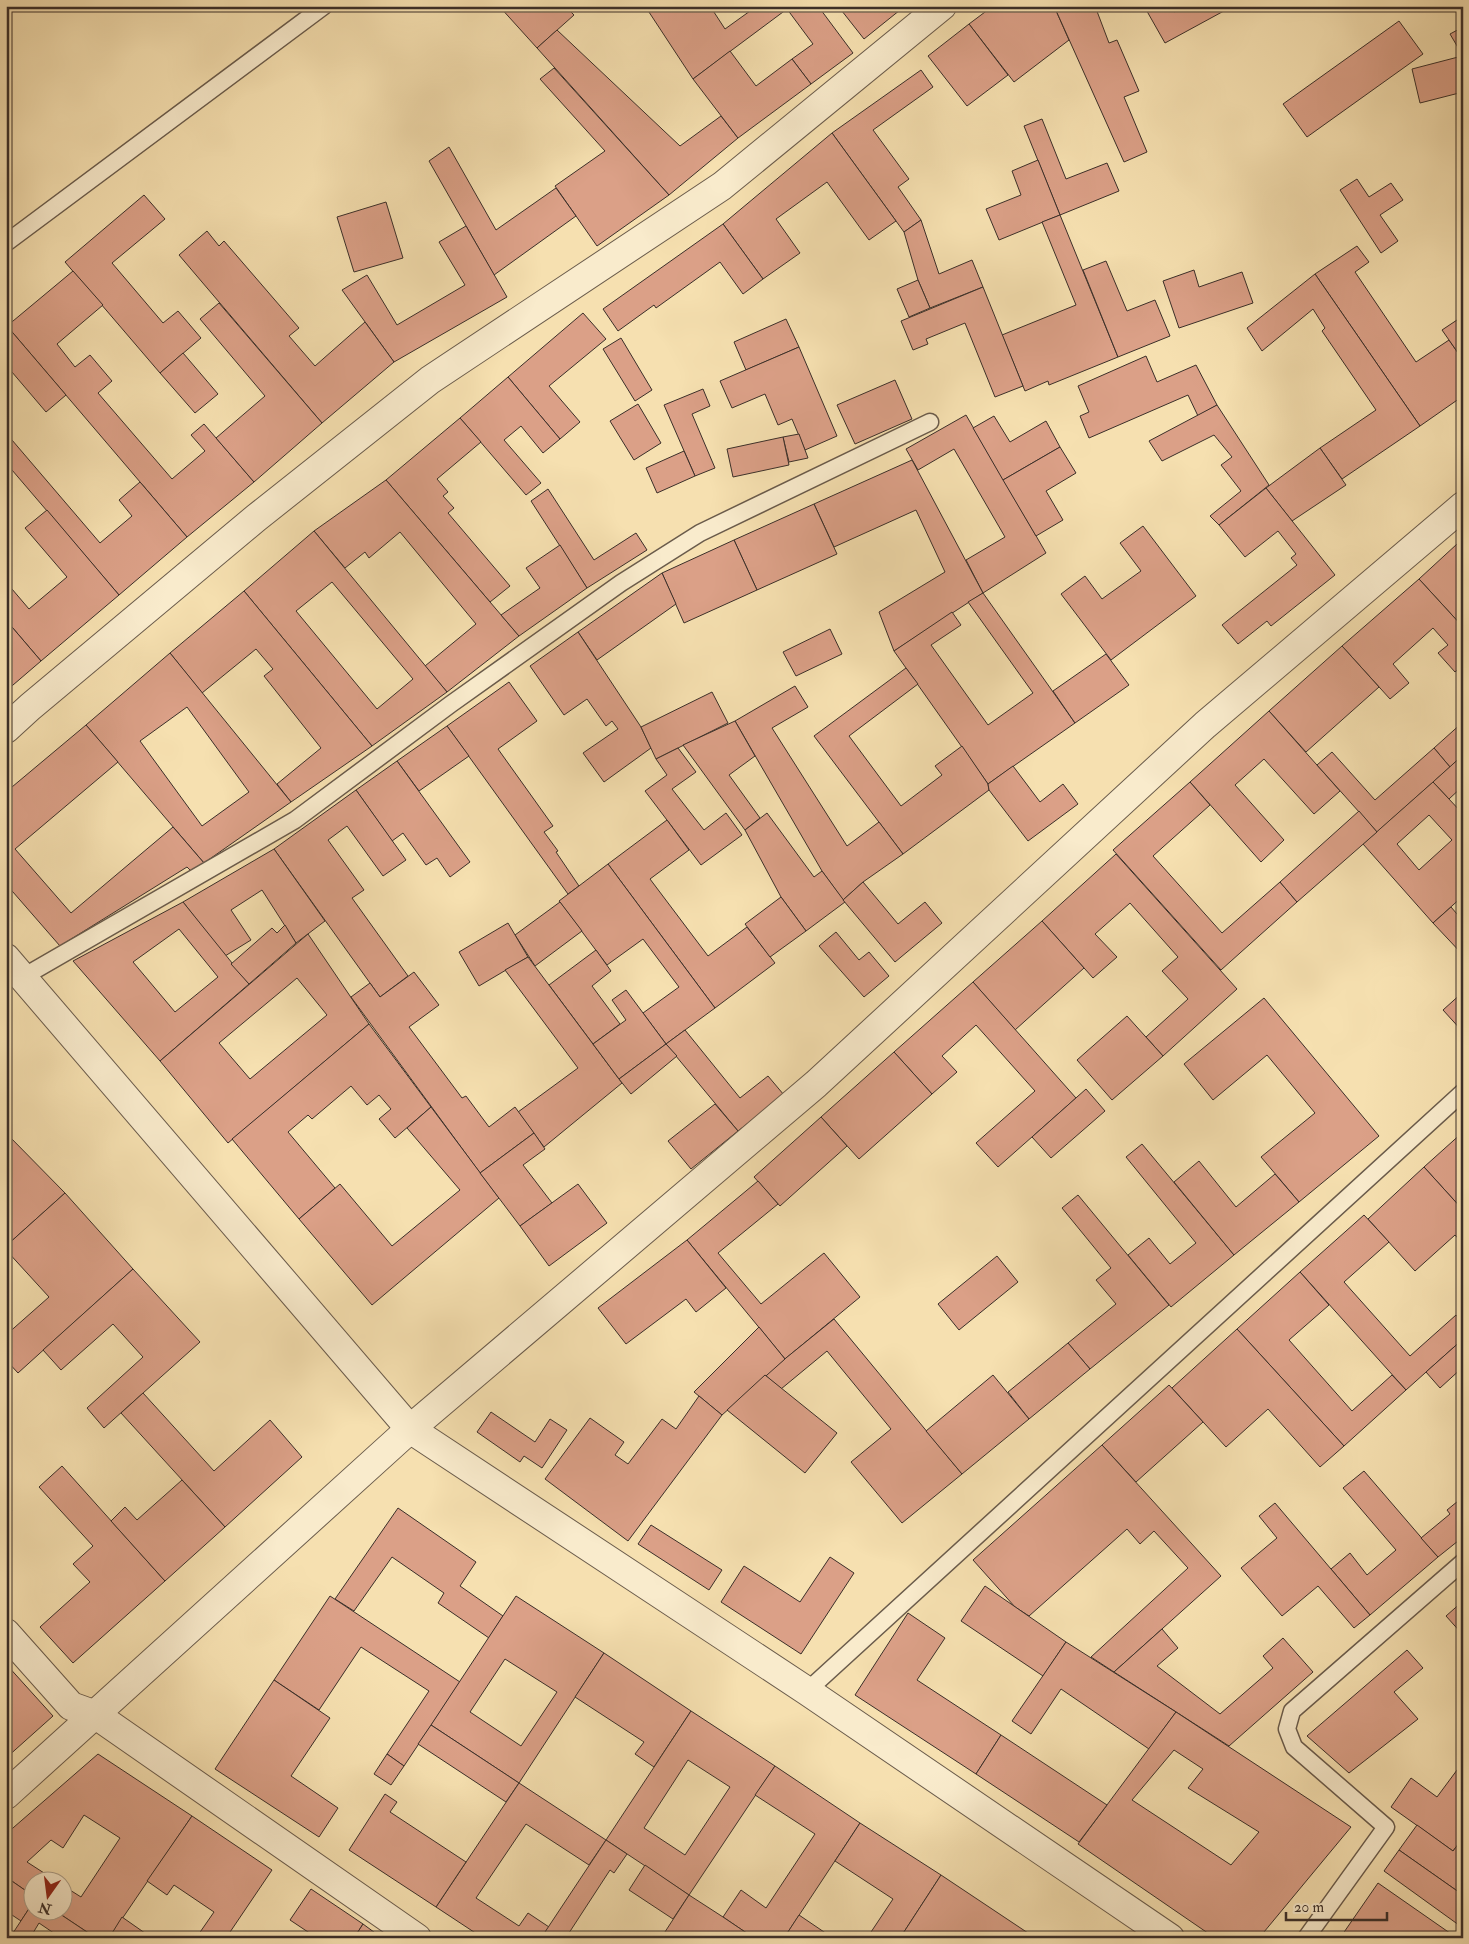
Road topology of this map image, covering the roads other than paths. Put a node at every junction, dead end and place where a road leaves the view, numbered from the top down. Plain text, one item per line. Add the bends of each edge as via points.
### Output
1 (324, 6) edge
2 (942, 6) edge
3 (6, 243) edge
4 (930, 422) dead end
5 (1463, 506) edge
6 (6, 729) edge
7 (15, 968) edge
8 (1463, 1092) edge
9 (410, 1429) junction
10 (1463, 1562) edge
11 (6, 1633) edge
12 (807, 1691) junction
13 (96, 1715) junction
14 (6, 1795) edge
15 (417, 1938) edge
16 (1170, 1938) edge
17 (1306, 1938) edge

1 - 3 lane
2 - 6 street via 722,186 430,380 256,518
4 - 7 lane via 700,533 613,589 295,820
5 - 9 street via 1205,725 816,1084
7 - 9 street
8 - 12 lane
9 - 12 street
9 - 13 street
10 - 17 lane via 1292,1711 1287,1729 1294,1747 1386,1827
11 - 13 street via 71,1706
12 - 16 street
13 - 14 street
13 - 15 street

